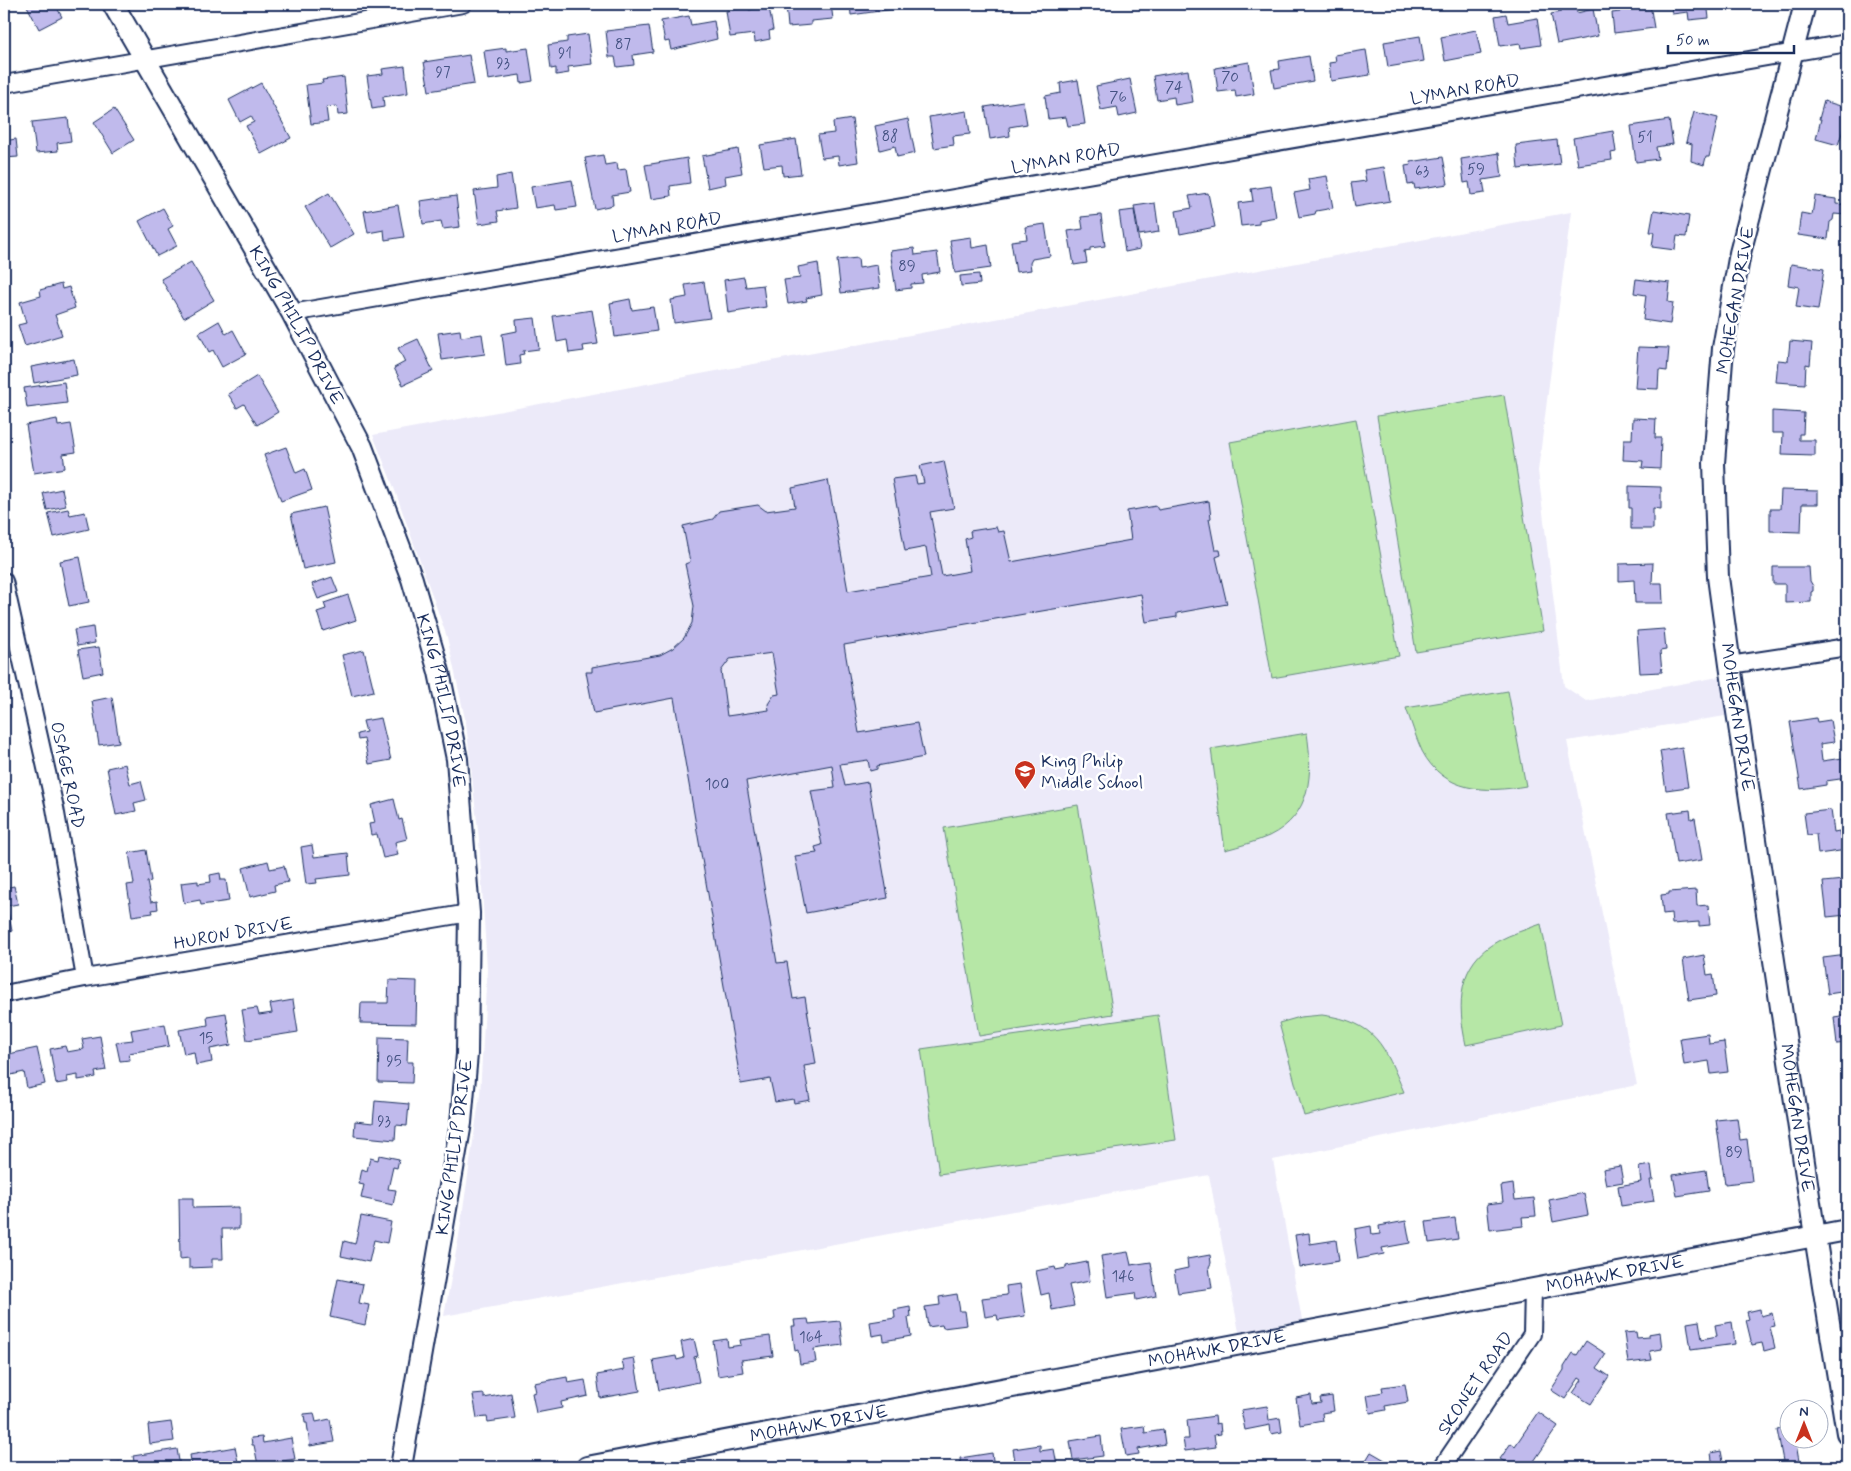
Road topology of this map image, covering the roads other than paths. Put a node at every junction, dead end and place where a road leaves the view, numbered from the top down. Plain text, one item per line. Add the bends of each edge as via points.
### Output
1 (113, 4) edge
2 (464, 4) edge
3 (1805, 4) edge
4 (1847, 43) edge
5 (1792, 52) junction
6 (146, 60) junction
7 (4, 84) edge
8 (292, 313) junction
9 (4, 581) edge
10 (1847, 647) edge
11 (1730, 664) junction
12 (469, 913) junction
13 (85, 978) junction
14 (4, 994) edge
15 (1847, 1230) edge
16 (1816, 1236) junction
17 (1533, 1290) junction
18 (1847, 1433) edge
19 (401, 1467) edge
20 (587, 1467) edge
21 (1442, 1467) edge

1 - 6 street, KING PHILIP DRIVE
2 - 6 street
3 - 5 street, MOHEGAN DRIVE
4 - 5 street, LYMAN ROAD
5 - 8 street, LYMAN ROAD
5 - 11 street, MOHEGAN DRIVE via 1740,253 1723,348 1714,463 1718,577
6 - 7 street
6 - 8 street, KING PHILIP DRIVE
8 - 12 street, KING PHILIP DRIVE via 362,446 412,579 439,672 457,759
9 - 13 street, OSAGE ROAD via 56,808
10 - 11 street
11 - 16 street, MOHEGAN DRIVE
12 - 13 street, HURON DRIVE
12 - 19 street, KING PHILIP DRIVE via 467,1054 461,1123
13 - 14 street, HURON DRIVE
15 - 16 street, MOHAWK DRIVE
16 - 17 street, MOHAWK DRIVE
16 - 18 street, MOHEGAN DRIVE
17 - 20 street, MOHAWK DRIVE
17 - 21 street, SKONET ROAD via 1532,1334

